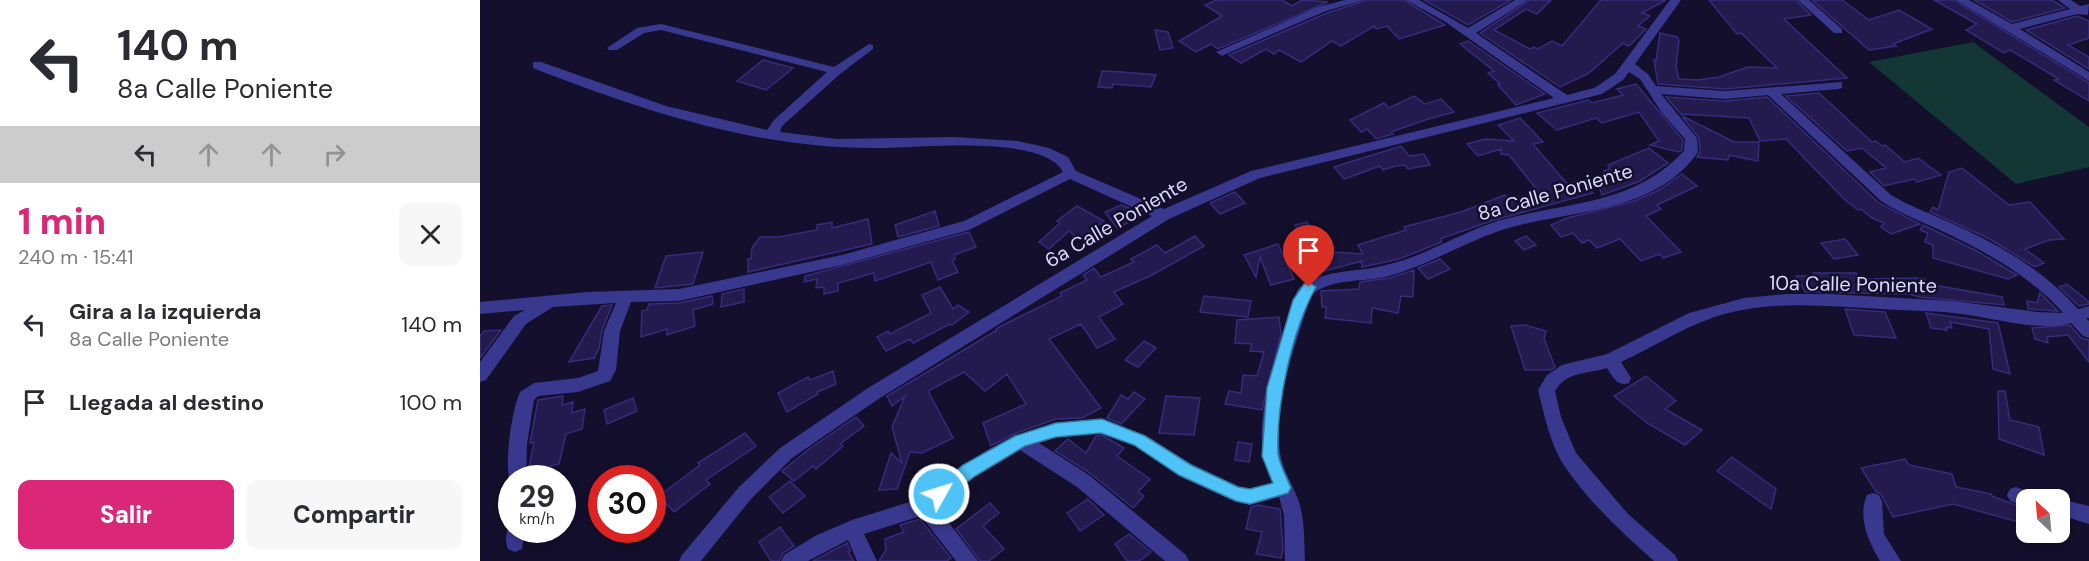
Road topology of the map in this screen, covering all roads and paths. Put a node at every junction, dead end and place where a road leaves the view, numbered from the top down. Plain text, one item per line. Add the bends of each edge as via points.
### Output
1 (1359, 0) edge
2 (1411, 0) edge
3 (1523, 0) edge
4 (1676, 0) edge
5 (1803, 0) edge
6 (1961, 0) edge
7 (2063, 0) edge
8 (2084, 8) edge
9 (2089, 16) edge
10 (2011, 28) junction
11 (1838, 31) dead end
12 (1468, 33) junction
13 (869, 46) dead end
14 (613, 48) dead end
15 (1222, 52) dead end
16 (537, 65) dead end
17 (1628, 65) junction
18 (836, 71) junction
19 (2089, 77) edge
20 (1838, 85) dead end
21 (1652, 89) junction
22 (1772, 92) junction
23 (1566, 100) junction
24 (773, 135) junction
25 (1071, 174) junction
26 (1164, 215) junction
27 (626, 297) junction
28 (551, 301) junction
29 (480, 308) edge
30 (2081, 313) edge
31 (2089, 332) edge
32 (1611, 360) junction
33 (480, 375) edge
34 (1623, 378) dead end
35 (1021, 441) junction
36 (518, 465) edge
37 (1283, 488) junction
38 (1873, 501) dead end
39 (925, 506) junction
40 (2070, 510) edge
41 (2089, 515) edge
42 (852, 529) junction
43 (688, 561) edge
44 (791, 561) edge
45 (867, 561) edge
46 (968, 561) edge
47 (1179, 561) edge
48 (1295, 561) edge
49 (1668, 561) edge
50 (1892, 561) edge

1 - 15 street via 1322,9
2 - 12 street
3 - 12 street
4 - 17 street, 6a Calle Poniente
5 - 11 street
6 - 10 street
7 - 8 street
8 - 9 street
8 - 10 street
10 - 19 street
12 - 23 street
13 - 18 street
14 - 18 street via 642,30 661,27
16 - 24 street via 665,111
17 - 21 street, 8a Calle Poniente
17 - 23 street, 6a Calle Poniente via 1609,85
18 - 24 street via 774,127
20 - 22 street
21 - 22 street via 1704,95
21 - 37 street, 8a Calle Poniente via 1693,144 1684,162 1661,180 1615,199 1491,229 1400,267 1316,284 1304,292 1275,388 1270,456
22 - 30 street via 1886,198 2002,255
23 - 26 street, 6a Calle Poniente via 1256,174
24 - 25 street via 840,144 972,141 1029,146 1064,158
25 - 26 street
25 - 27 street via 984,219 909,243 697,292
26 - 43 street, 6a Calle Poniente via 874,393 786,453 745,493
27 - 28 street
27 - 36 street via 612,331 604,376 578,386 534,390 526,397
28 - 29 street
28 - 33 street via 520,320
30 - 31 street
30 - 32 street, 10a Calle Poniente via 2063,319 2039,319 1971,308 1837,301 1763,302 1694,316
32 - 34 street
32 - 49 street, 10a Calle Poniente via 1575,367 1552,380 1546,390 1553,417 1569,458 1622,520
35 - 37 street via 1056,430 1102,426 1139,441 1185,470 1236,494 1250,497
35 - 39 street via 969,471
35 - 47 street via 1083,481
37 - 48 street, 8a Calle Poniente via 1293,515
38 - 50 street via 1875,536
39 - 42 street
39 - 46 street
40 - 41 street
42 - 44 street
42 - 45 street

